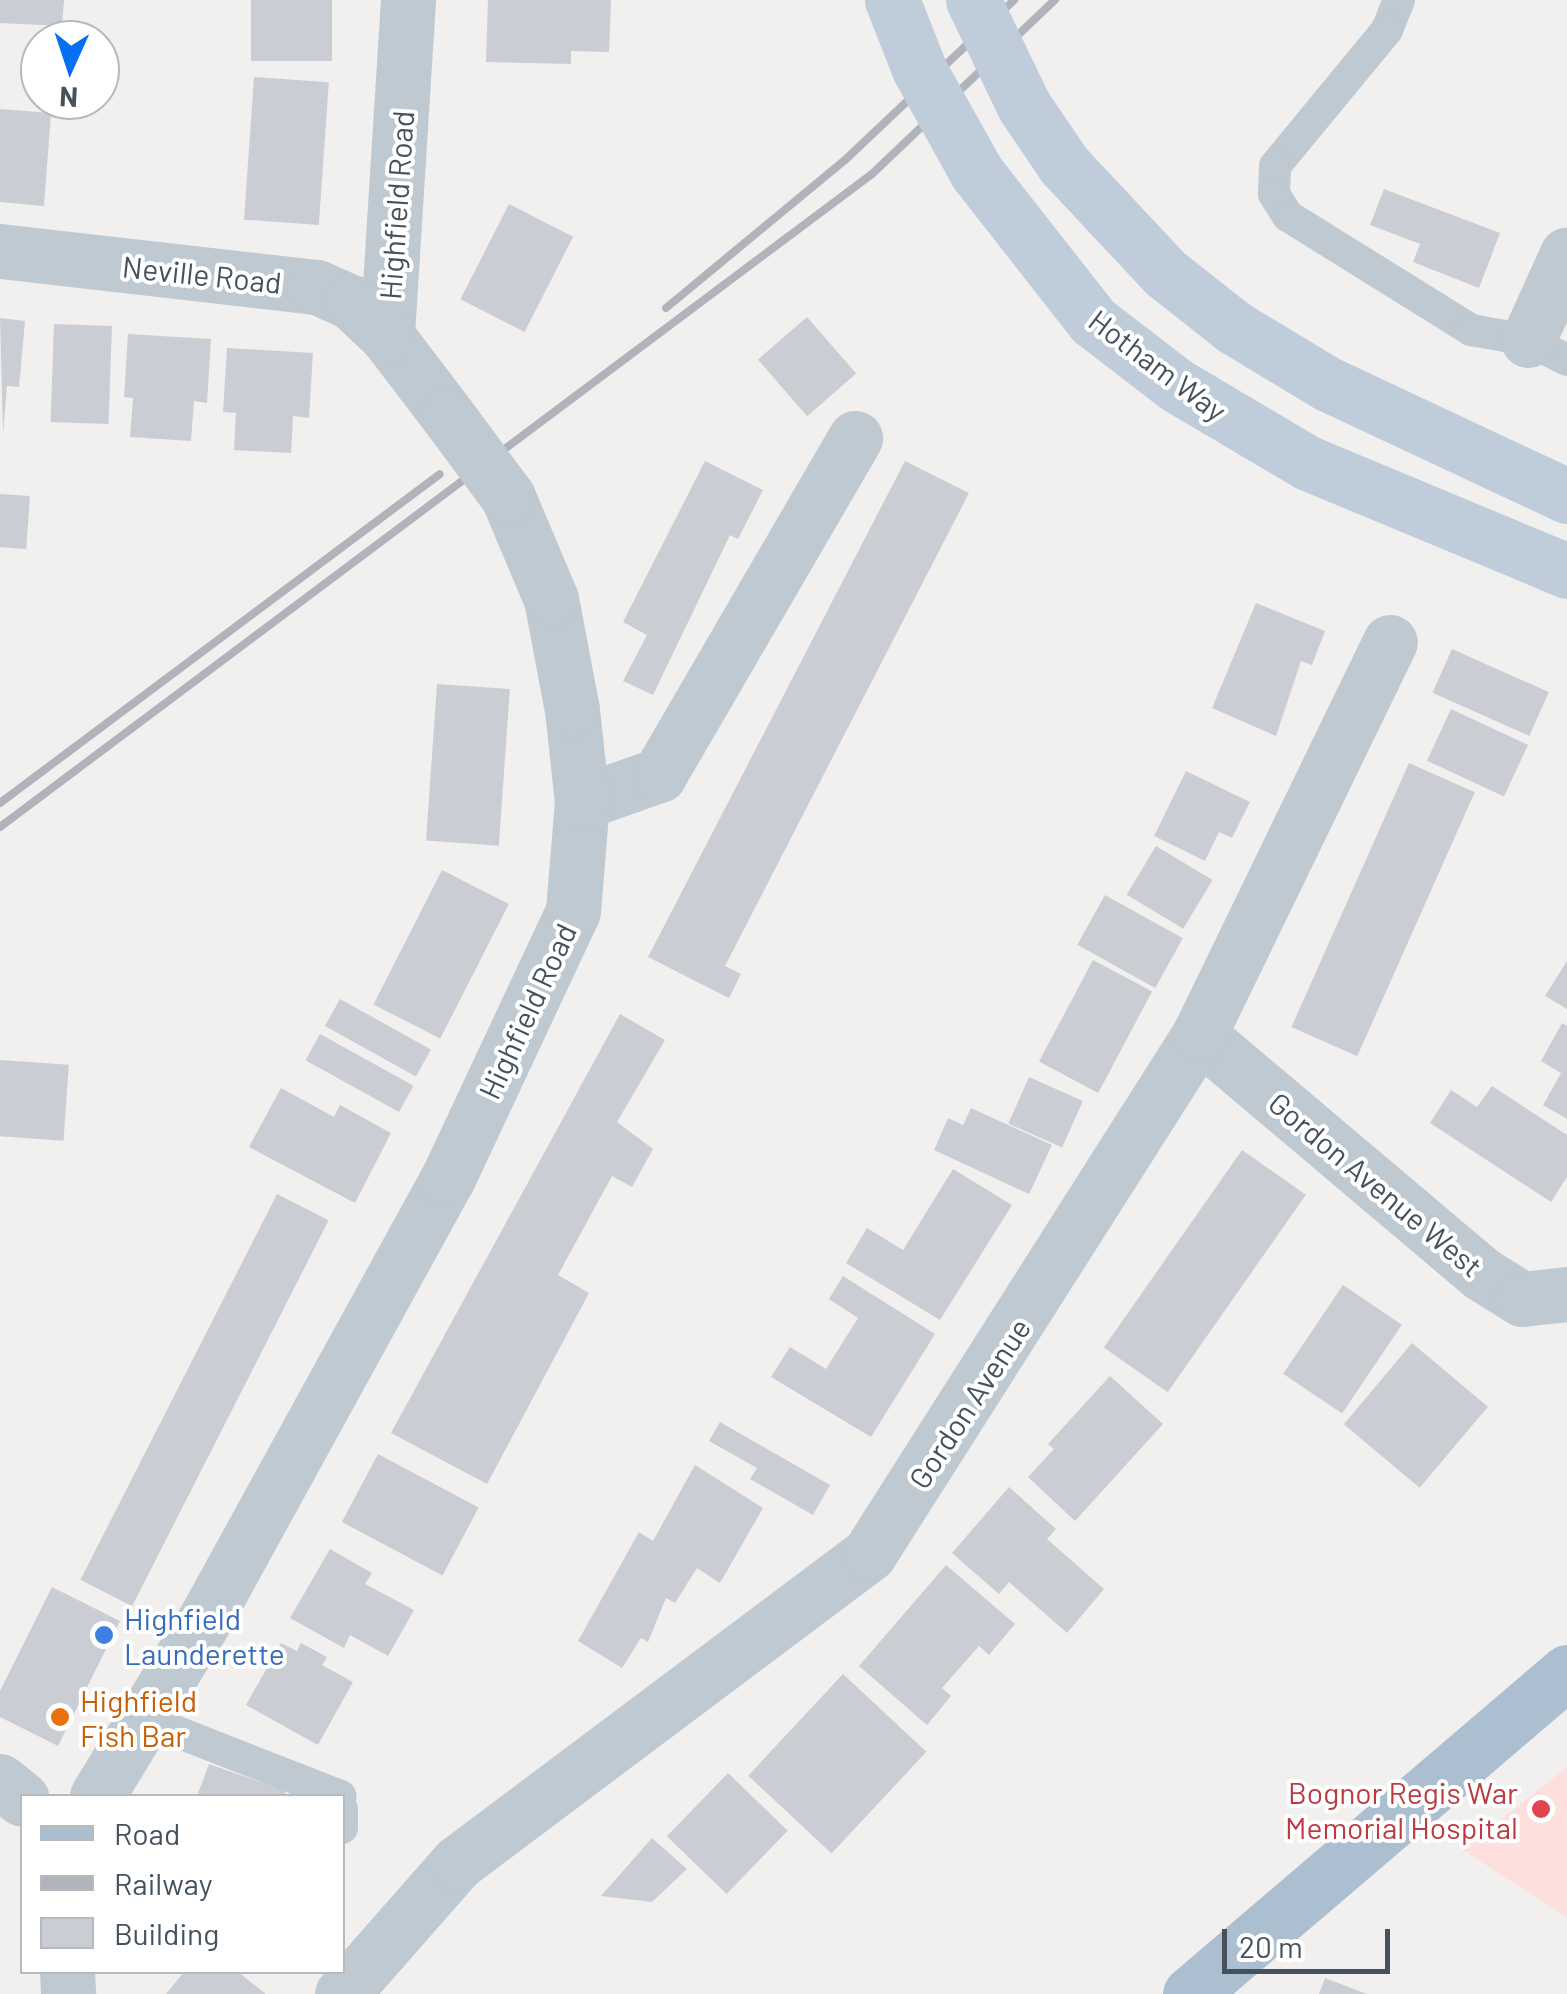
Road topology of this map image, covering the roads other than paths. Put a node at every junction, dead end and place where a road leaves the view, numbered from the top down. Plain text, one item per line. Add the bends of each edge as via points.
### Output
1 (408, 0) edge
2 (892, 0) edge
3 (972, 0) edge
4 (1399, 0) edge
5 (0, 251) edge
6 (1567, 254) edge
7 (387, 336) junction
8 (1547, 350) edge
9 (855, 438) dead end
10 (1567, 496) edge
11 (1567, 571) edge
12 (1390, 642) dead end
13 (582, 802) junction
14 (1200, 1035) junction
15 (1567, 1294) edge
16 (1567, 1672) edge
17 (144, 1719) junction
18 (0, 1781) edge
19 (98, 1794) edge
20 (335, 1794) edge
21 (20, 1797) edge
22 (342, 1994) edge
23 (1190, 1994) edge

1 - 7 street, Highfield Road
2 - 11 main road, Hotham Way, bridge via 919,68 977,173 1093,321 1176,385 1308,463
3 - 10 main road, bridge via 1024,106 1064,165 1165,273 1235,328 1328,384 1414,430
4 - 8 lane via 1388,30 1275,166 1274,194 1288,216 1471,330
5 - 7 street, Neville Road via 317,287 352,302
6 - 8 street
7 - 13 street, Highfield Road, bridge via 508,498 551,599
9 - 13 street via 659,774
12 - 14 street, Gordon Avenue
13 - 17 street, Highfield Road via 573,911 554,960 447,1180
14 - 15 street, Gordon Avenue West via 1482,1274 1522,1299
14 - 22 street, Gordon Avenue via 869,1554 457,1862
16 - 23 main road
17 - 19 street, Highfield Road
17 - 20 lane
18 - 21 street

